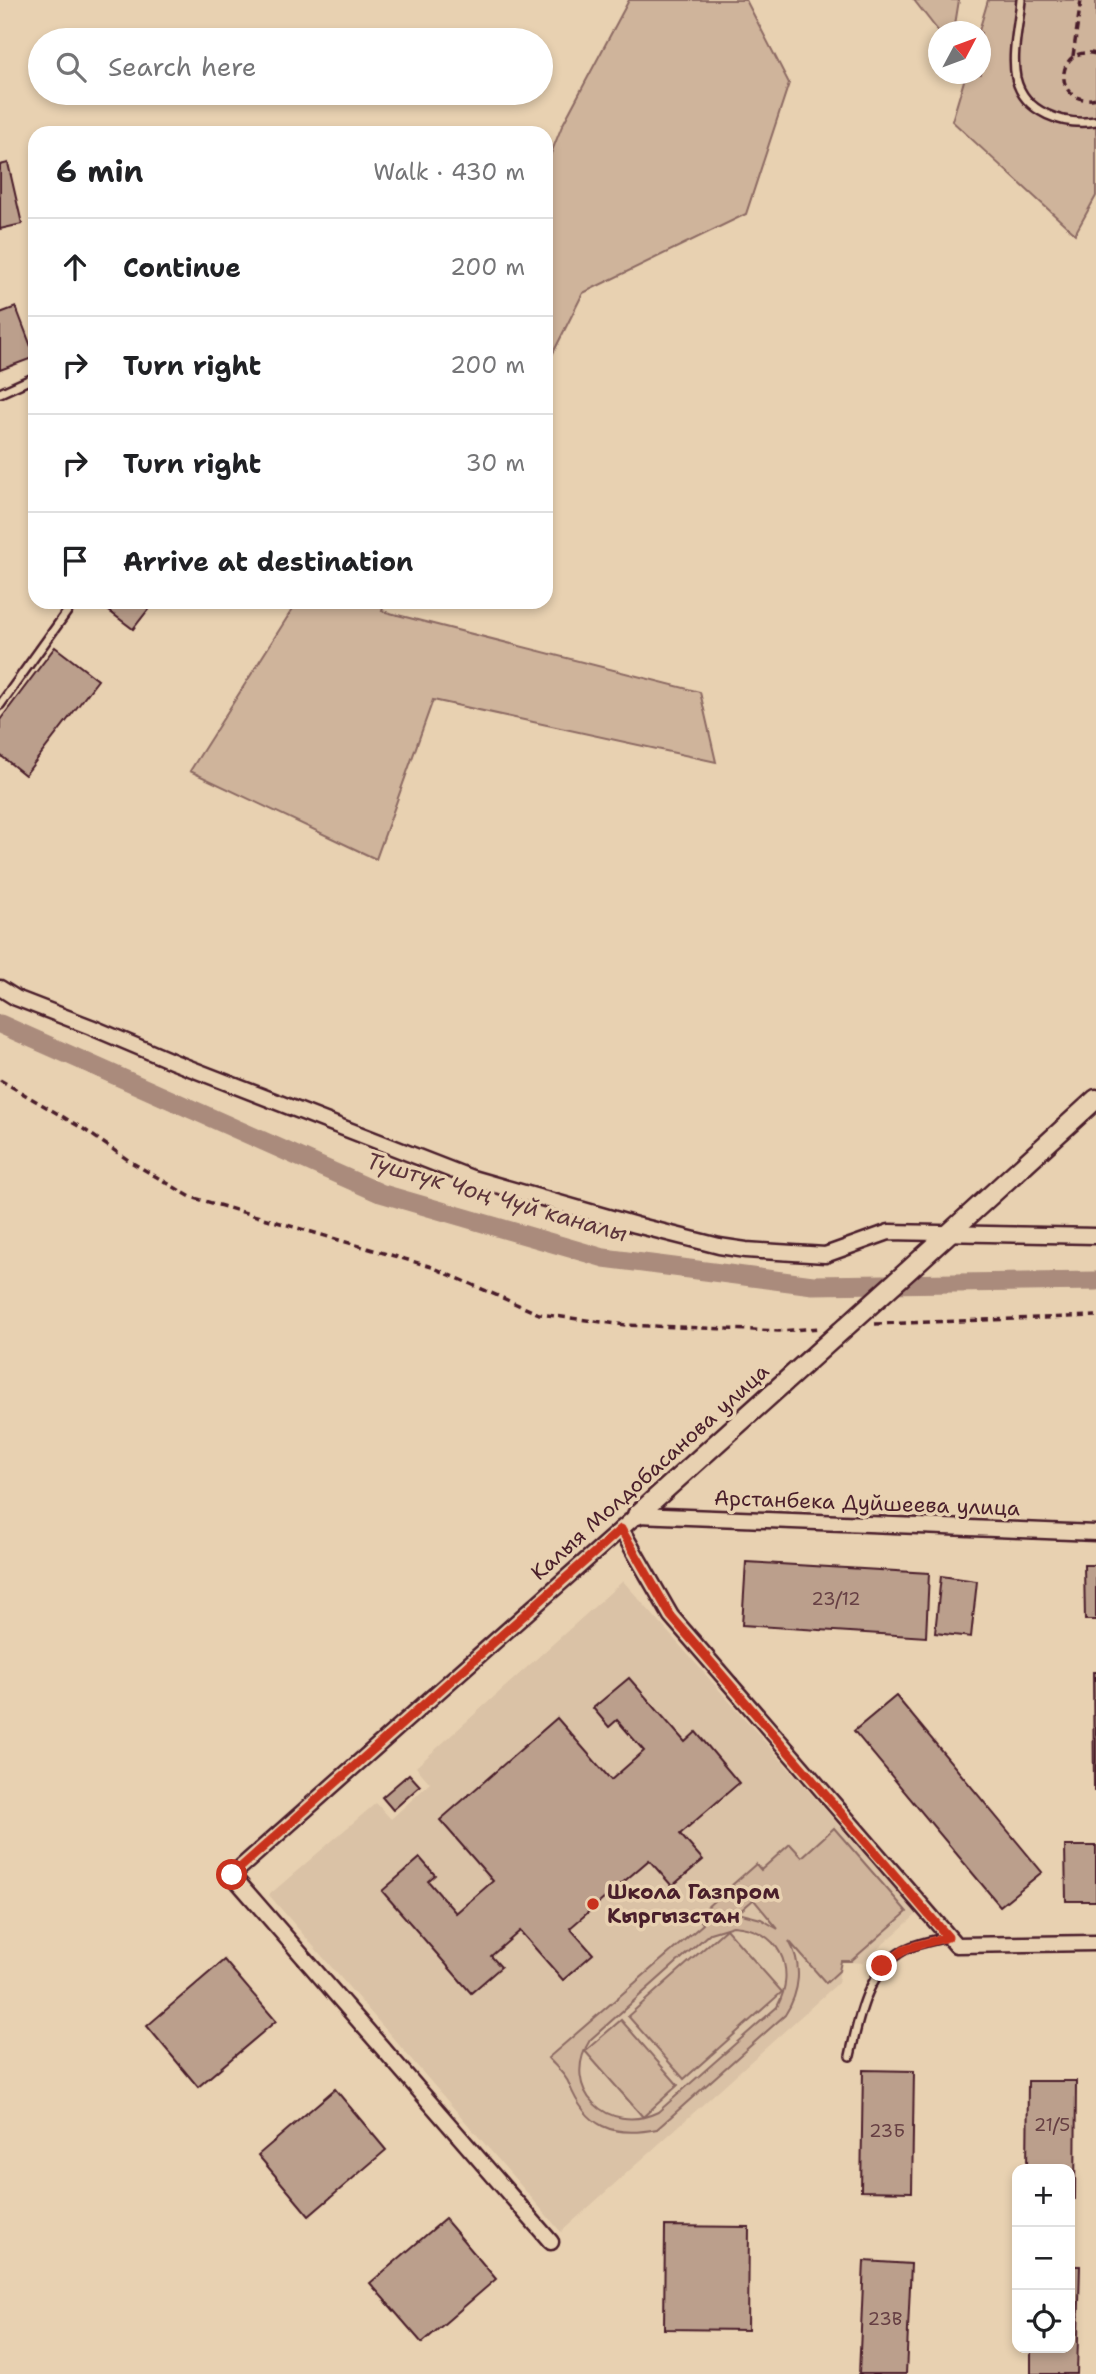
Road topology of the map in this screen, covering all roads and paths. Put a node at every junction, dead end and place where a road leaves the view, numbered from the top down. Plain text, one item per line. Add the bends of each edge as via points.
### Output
1 (1021, 0) edge
2 (1080, 0) edge
3 (1096, 54) edge
4 (1073, 56) junction
5 (1096, 99) edge
6 (1096, 121) edge
7 (28, 380) edge
8 (0, 393) edge
9 (69, 609) edge
10 (0, 705) edge
11 (0, 988) edge
12 (0, 1082) edge
13 (1096, 1098) edge
14 (947, 1234) junction
15 (1096, 1236) edge
16 (1096, 1316) edge
17 (848, 1325) junction
18 (637, 1514) junction
19 (621, 1529) junction
20 (1096, 1533) edge
21 (948, 1937) junction
22 (1096, 1943) edge
23 (850, 2056) dead end
24 (551, 2242) dead end

1 - 6 lane via 1015,59 1017,79 1026,98 1042,114 1061,120
2 - 4 path
3 - 4 path
4 - 5 path via 1065,67 1065,86 1078,98
7 - 8 lane
9 - 10 lane
11 - 14 street via 174,1062 472,1178 636,1225 719,1246 825,1255 889,1232
12 - 17 path via 191,1196 432,1267 539,1314 626,1325 779,1331
13 - 14 street, Калыя Молдобасанова улица
14 - 15 street
14 - 17 street, Калыя Молдобасанова улица
16 - 17 path
17 - 18 street, Калыя Молдобасанова улица
18 - 19 street, Калыя Молдобасанова улица
18 - 20 street, Арстанбека Дуйшеева улица
19 - 21 street via 671,1616
19 - 24 street, Калыя Молдобасанова улица via 232,1875
21 - 22 street via 956,1945
21 - 23 lane via 907,1948 882,1966 860,2011

